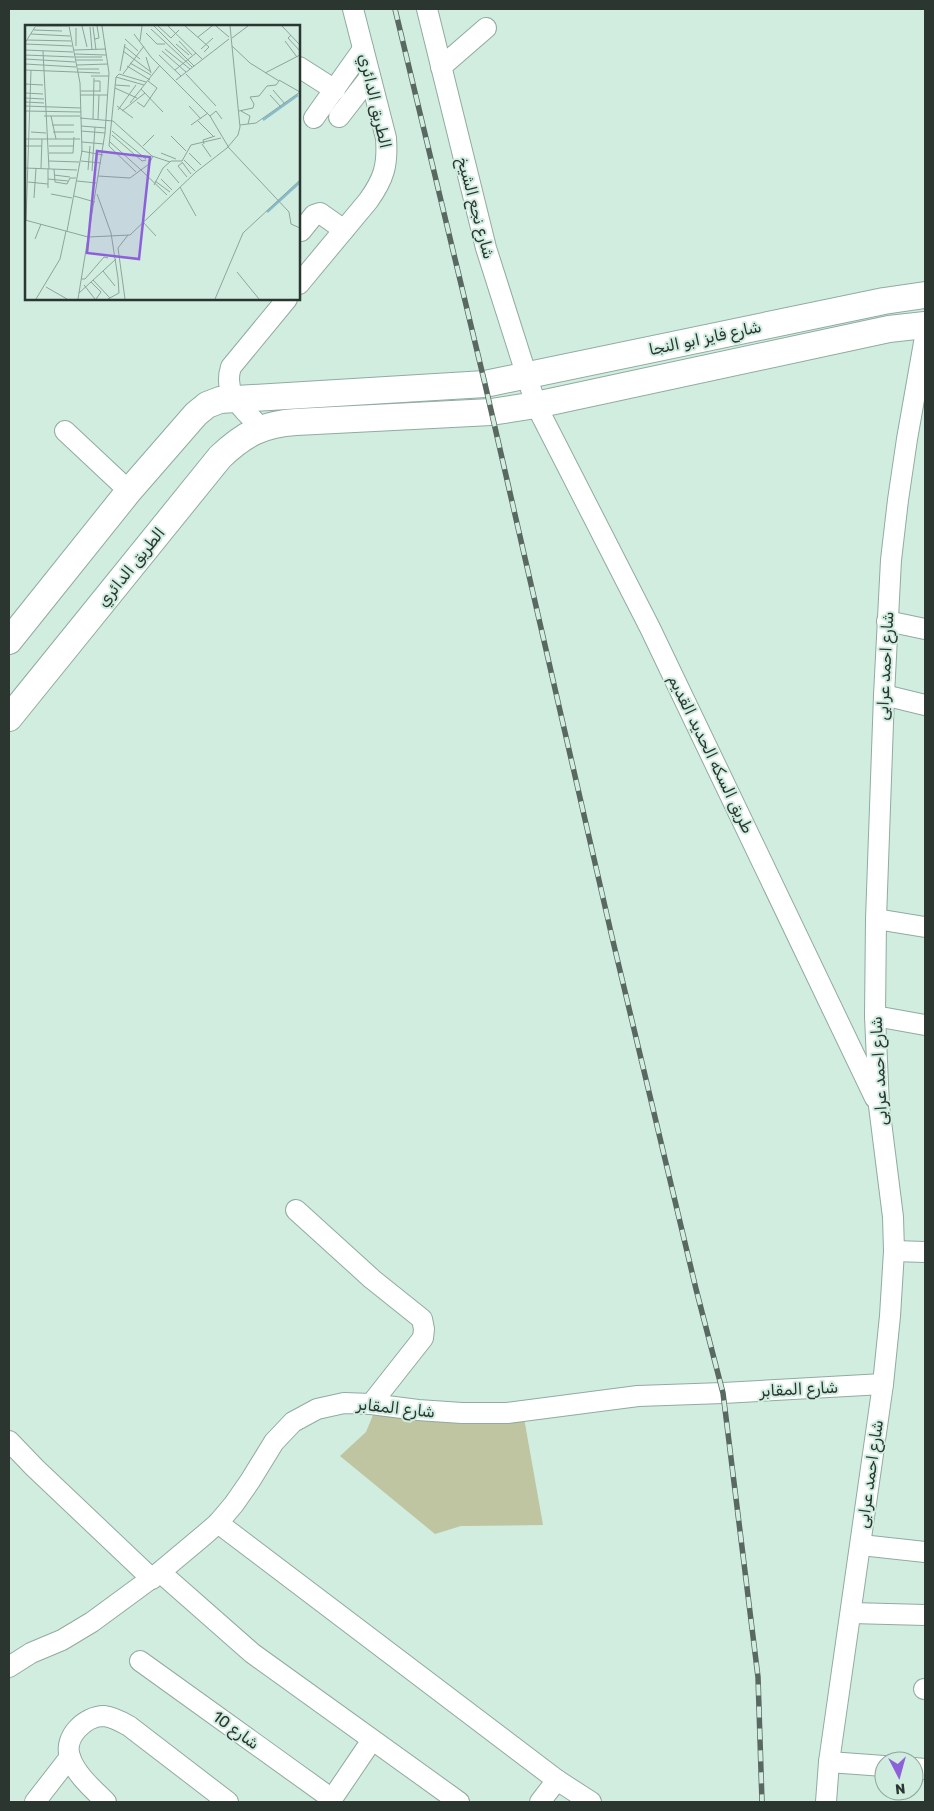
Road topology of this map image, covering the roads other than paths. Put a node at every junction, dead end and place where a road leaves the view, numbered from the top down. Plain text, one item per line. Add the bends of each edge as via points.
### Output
1 (353, 9) edge
2 (427, 9) edge
3 (486, 28) dead end
4 (363, 49) junction
5 (300, 68) edge
6 (441, 68) junction
7 (370, 76) junction
8 (335, 90) junction
9 (339, 117) dead end
10 (314, 118) dead end
11 (344, 230) junction
12 (300, 231) dead end
13 (300, 281) edge
14 (925, 295) edge
15 (286, 300) edge
16 (925, 325) edge
17 (925, 337) edge
18 (526, 376) junction
19 (233, 398) junction
20 (536, 405) junction
21 (491, 412) joint
22 (262, 428) junction
23 (65, 432) dead end
24 (129, 491) junction
25 (887, 621) junction
26 (925, 629) edge
27 (9, 641) edge
28 (884, 695) junction
29 (925, 705) edge
30 (9, 718) edge
31 (876, 919) junction
32 (925, 927) edge
33 (875, 1016) junction
34 (925, 1025) edge
35 (880, 1106) junction
36 (296, 1210) dead end
37 (894, 1251) junction
38 (925, 1252) edge
39 (883, 1384) junction
40 (371, 1404) junction
41 (9, 1441) edge
42 (218, 1523) junction
43 (861, 1545) junction
44 (925, 1552) edge
45 (156, 1576) junction
46 (851, 1613) junction
47 (925, 1614) edge
48 (140, 1661) dead end
49 (9, 1667) edge
50 (372, 1740) junction
51 (70, 1757) junction
52 (829, 1762) junction
53 (874, 1765) edge
54 (557, 1780) junction
55 (331, 1801) edge
56 (36, 1802) edge
57 (106, 1802) edge
58 (228, 1802) edge
59 (459, 1802) edge
60 (540, 1802) edge
61 (591, 1802) edge
62 (826, 1802) edge

1 - 4 street, الطريق الدائري
2 - 6 street, شارع نجع الشيخ
3 - 6 street
4 - 7 street, الطريق الدائري
4 - 8 street
5 - 8 street
6 - 18 street, شارع نجع الشيخ via 486,248
7 - 9 street
7 - 11 street, الطريق الدائري via 386,138 385,172 378,187
8 - 10 street
11 - 12 street via 320,213 314,215
11 - 13 street, الطريق الدائري
14 - 18 main road, شارع فايز ابو النجا via 884,300
15 - 19 street via 231,367 227,377
16 - 20 main road, شارع فايز ابو النجا via 889,329
17 - 25 street, شارع احمد عرابى via 898,500
18 - 19 main road, شارع فايز ابو النجا via 485,384
18 - 20 street, شارع نجع الشيخ
19 - 22 street
19 - 24 main road via 207,405 196,414
20 - 21 main road, شارع فايز ابو النجا
20 - 35 street, طريق السكه الحديد القديم via 650,628
21 - 22 main road, الطريق الدائري via 278,423
22 - 30 main road, الطريق الدائري via 232,445 220,457
23 - 24 street
24 - 27 main road
25 - 26 street
25 - 28 street, شارع احمد عرابى
28 - 29 street
28 - 31 street, شارع احمد عرابى
31 - 32 street
31 - 33 street, شارع احمد عرابى
33 - 34 street
33 - 35 street, شارع احمد عرابى
35 - 37 street, شارع احمد عرابى
36 - 40 street via 422,1319 423,1338
37 - 38 street
37 - 39 street, شارع احمد عرابى
39 - 40 street, شارع المقابر via 638,1396 507,1413 462,1413
39 - 43 street, شارع احمد عرابى
40 - 42 street, شارع المقابر via 335,1405 293,1422 274,1442
41 - 45 street
42 - 45 street, شارع المقابر
42 - 54 street
43 - 44 street
43 - 46 street, شارع احمد عرابى
45 - 49 street, شارع المقابر via 92,1622
45 - 50 street via 252,1653
46 - 47 street
46 - 52 street, شارع احمد عرابى
48 - 55 street, شارع 10
50 - 55 street
50 - 59 street
51 - 56 street
51 - 57 street via 83,1779
51 - 58 street via 68,1744 76,1730 88,1720 104,1716 129,1726
52 - 53 street
52 - 62 street, شارع احمد عرابى
54 - 60 street
54 - 61 street

